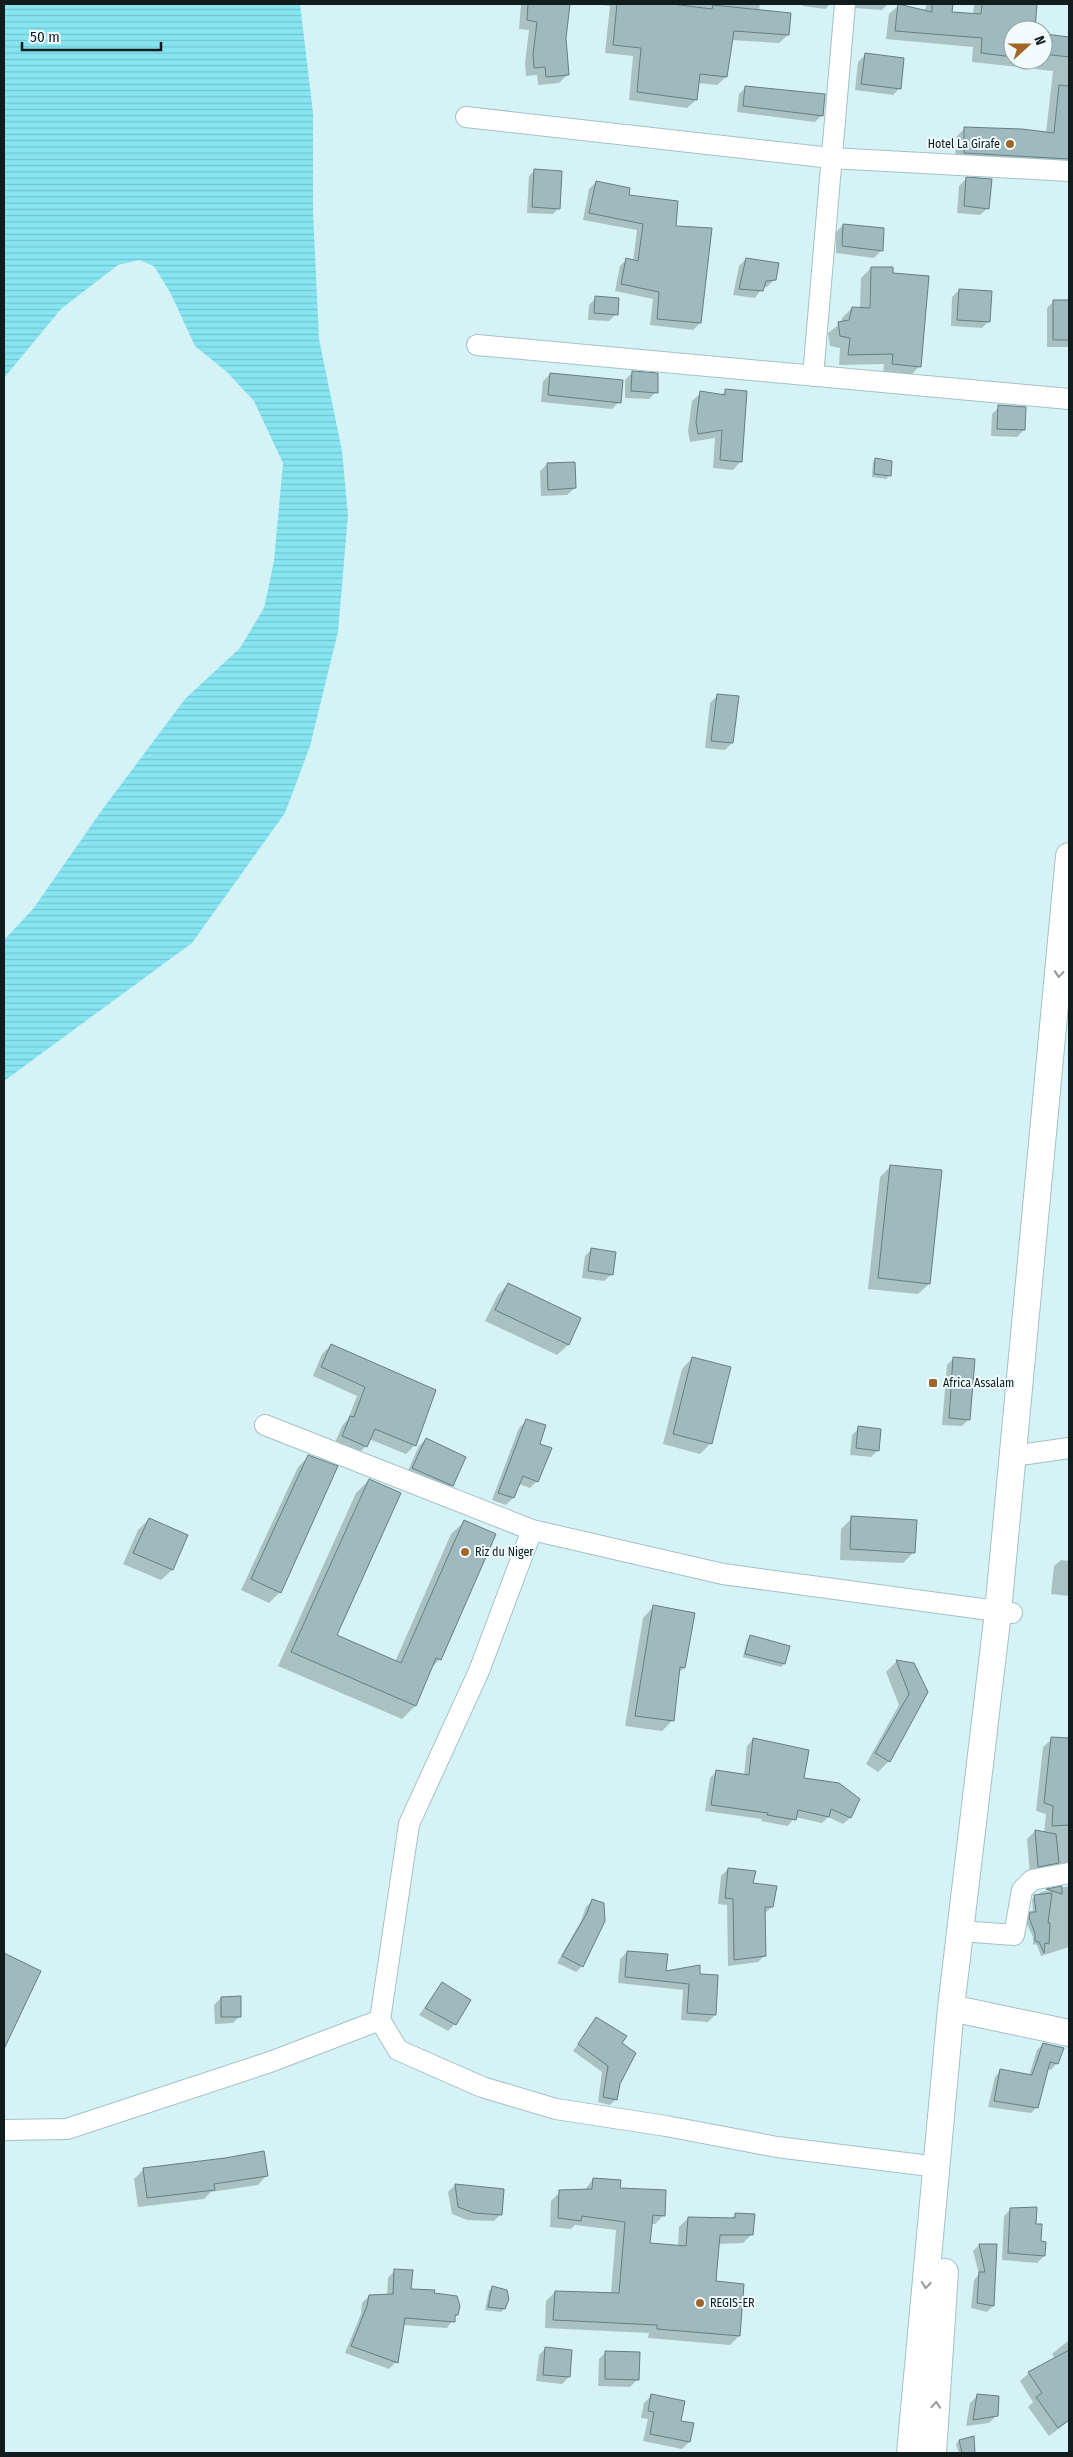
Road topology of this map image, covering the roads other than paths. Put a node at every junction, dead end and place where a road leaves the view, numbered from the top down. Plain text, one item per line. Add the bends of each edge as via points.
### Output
1 (845, 4) edge
2 (466, 117) dead end
3 (831, 158) junction
4 (1069, 171) edge
5 (477, 345) dead end
6 (813, 376) junction
7 (1069, 399) edge
8 (1069, 856) edge
9 (1069, 1013) edge
10 (265, 1425) dead end
11 (1069, 1448) edge
12 (1020, 1453) junction
13 (532, 1530) junction
14 (1005, 1612) junction
15 (1069, 1873) edge
16 (974, 1932) junction
17 (958, 2010) junction
18 (380, 2020) junction
19 (1069, 2033) edge
20 (4, 2130) edge
21 (938, 2167) junction
22 (910, 2453) edge
23 (933, 2453) edge

1 - 3 street
2 - 3 street
3 - 4 street
3 - 6 street
5 - 6 street
6 - 7 street
8 -> 12 main road
9 - 12 main road
10 - 13 street
11 - 12 street
12 - 14 main road
13 - 14 street via 723,1574
13 - 18 street via 479,1671 409,1824
14 - 16 main road
14 - 17 main road
15 - 16 street via 1032,1880 1022,1890 1014,1935
16 - 17 main road
17 - 19 main road
17 - 21 main road
23 -> 17 main road via 952,2168
18 - 20 street via 270,2062 67,2128
18 - 21 street via 398,2050 482,2087 556,2109 777,2147
21 -> 22 main road

